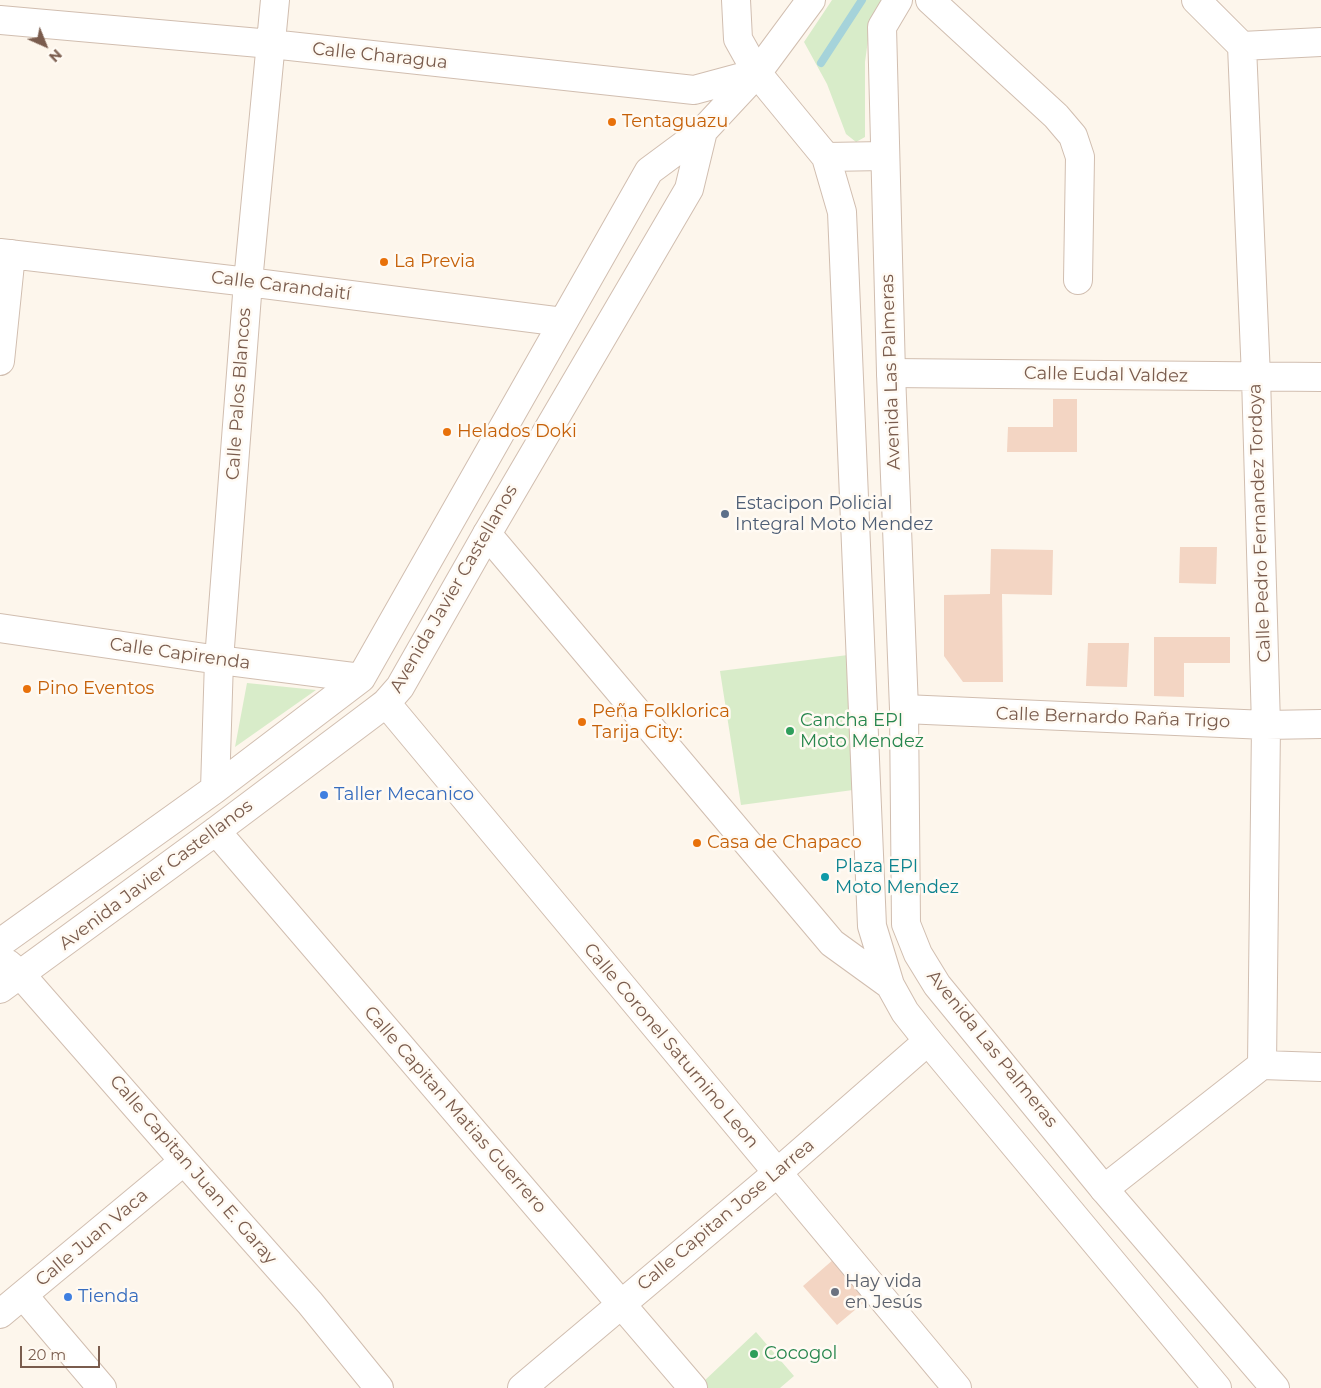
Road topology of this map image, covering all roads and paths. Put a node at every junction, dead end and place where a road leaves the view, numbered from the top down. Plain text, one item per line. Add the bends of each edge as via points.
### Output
1 (275, 0) edge
2 (736, 0) edge
3 (810, 0) edge
4 (898, 0) edge
5 (930, 0) edge
6 (1196, 0) edge
7 (0, 20) edge
8 (1321, 42) edge
9 (271, 44) junction
10 (1242, 46) junction
11 (758, 73) junction
12 (704, 131) junction
13 (884, 156) junction
14 (826, 157) junction
15 (5, 254) edge
16 (1078, 280) dead end
17 (248, 282) junction
18 (563, 322) junction
19 (0, 361) edge
20 (891, 373) junction
21 (1256, 377) junction
22 (1321, 377) edge
23 (487, 534) junction
24 (0, 628) edge
25 (219, 660) junction
26 (361, 678) junction
27 (386, 703) junction
28 (904, 709) junction
29 (1321, 724) edge
30 (1266, 725) junction
31 (215, 789) junction
32 (216, 831) junction
33 (0, 943) edge
34 (0, 958) edge
35 (11, 982) edge
36 (890, 985) junction
37 (928, 1041) junction
38 (1262, 1065) junction
39 (1321, 1067) edge
40 (184, 1161) junction
41 (777, 1173) junction
42 (1104, 1189) junction
43 (23, 1295) junction
44 (621, 1304) junction
45 (0, 1314) edge
46 (102, 1388) edge
47 (379, 1388) edge
48 (522, 1388) edge
49 (693, 1388) edge
50 (957, 1388) edge
51 (1218, 1388) edge
52 (1275, 1388) edge

1 - 9 street, Calle Palos Blancos
2 - 11 street via 738,39
3 - 11 street, Avenida Javier Castellanos
4 - 13 street via 882,27
5 - 16 street via 1056,116 1073,136 1080,157
6 - 10 street
7 - 9 street, Calle Charagua
8 - 10 street
9 - 11 street, Calle Charagua via 694,90
9 - 17 street, Calle Palos Blancos
10 - 21 street, Calle Pedro Fernandez Tordoya
11 - 12 street, Avenida Javier Castellanos
11 - 14 street
12 - 18 street, Avenida Javier Castellanos via 650,170
12 - 23 street, Avenida Javier Castellanos via 689,189
13 - 14 street
13 - 20 street, Avenida Las Palmeras
14 - 36 street via 842,212 872,926
15 - 17 street, Calle Carandaití
15 - 19 street
17 - 18 street, Calle Carandaití
17 - 25 street, Calle Palos Blancos
18 - 26 street, Avenida Javier Castellanos
20 - 21 street, Calle Eudal Valdez
20 - 28 street, Avenida Las Palmeras
21 - 22 street, Calle Eudal Valdez
21 - 30 street, Calle Pedro Fernandez Tordoya
23 - 27 street, Avenida Javier Castellanos via 400,687
23 - 36 street via 832,943
24 - 25 street, Calle Capirenda
25 - 26 street, Calle Capirenda
25 - 31 street, Calle Palos Blancos
26 - 31 street, Avenida Javier Castellanos
27 - 32 street, Avenida Javier Castellanos
27 - 41 street, Calle Coronel Saturnino Leon
28 - 30 street, Calle Bernardo Raña Trigo
28 - 42 street, Avenida Las Palmeras via 906,924 918,954 937,986
29 - 30 street, Calle Bernardo Raña Trigo
30 - 38 street, Calle Pedro Fernandez Tordoya
31 - 33 street, Avenida Javier Castellanos
32 - 35 street, Avenida Javier Castellanos
32 - 44 street, Calle Capitan Matias Guerrero
34 - 35 street, Calle Capitan Juan E. Garay
35 - 40 street, Calle Capitan Juan E. Garay
36 - 37 street via 905,1012
37 - 41 street, Calle Capitan Jose Larrea
37 - 51 street
38 - 39 street
38 - 42 street
40 - 43 street, Calle Juan Vaca
40 - 47 street, Calle Capitan Juan E. Garay via 310,1303
41 - 44 street, Calle Capitan Jose Larrea
41 - 50 street, Calle Coronel Saturnino Leon
42 - 52 street, Avenida Las Palmeras
43 - 45 street, Calle Juan Vaca
43 - 46 street
44 - 48 street, Calle Capitan Jose Larrea
44 - 49 street, Calle Capitan Matias Guerrero

